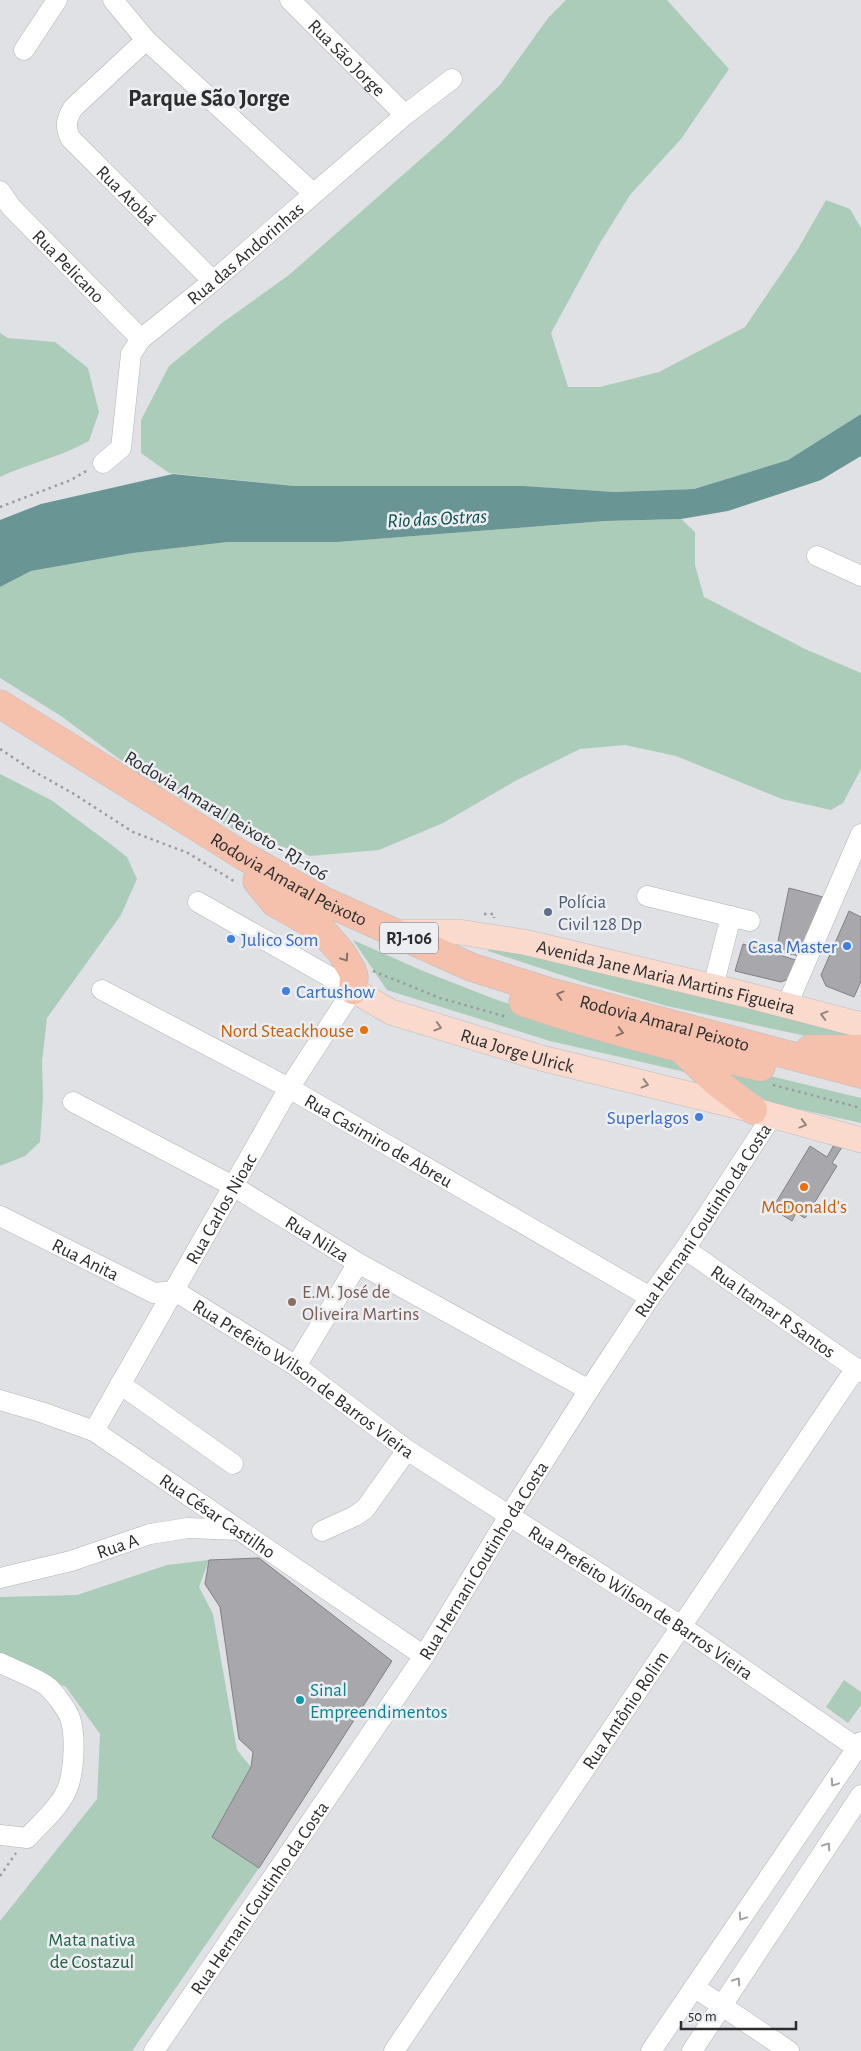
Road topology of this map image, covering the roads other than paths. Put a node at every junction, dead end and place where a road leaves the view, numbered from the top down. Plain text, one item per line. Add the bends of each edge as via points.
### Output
1 (57, 0) edge
2 (113, 0) edge
3 (290, 0) edge
4 (146, 40) junction
5 (24, 50) dead end
6 (452, 79) dead end
7 (405, 115) junction
8 (0, 191) edge
9 (313, 193) junction
10 (213, 281) junction
11 (141, 339) junction
12 (103, 463) road end
13 (817, 556) dead end
14 (861, 576) edge
15 (0, 704) edge
16 (0, 723) edge
17 (861, 834) edge
18 (257, 881) junction
19 (647, 896) dead end
20 (198, 902) dead end
21 (474, 924) junction
22 (395, 932) junction
23 (471, 967) junction
24 (713, 987) junction
25 (102, 990) dead end
26 (354, 990) junction
27 (787, 1005) junction
28 (861, 1025) edge
29 (744, 1044) junction
30 (680, 1048) junction
31 (861, 1050) edge
32 (861, 1074) edge
33 (289, 1088) junction
34 (861, 1092) edge
35 (73, 1102) dead end
36 (763, 1113) junction
37 (861, 1140) edge
38 (233, 1186) junction
39 (0, 1216) edge
40 (685, 1250) junction
41 (358, 1264) junction
42 (175, 1291) junction
43 (650, 1297) junction
44 (296, 1366) junction
45 (858, 1370) edge
46 (120, 1384) junction
47 (589, 1390) junction
48 (0, 1400) edge
49 (94, 1431) junction
50 (406, 1450) junction
51 (233, 1464) dead end
52 (509, 1516) junction
53 (239, 1530) junction
54 (322, 1531) dead end
55 (0, 1578) edge
56 (681, 1626) junction
57 (424, 1656) junction
58 (0, 1663) edge
59 (859, 1745) edge
60 (861, 1795) edge
61 (0, 1835) edge
62 (694, 1988) junction
63 (721, 2005) junction
64 (154, 2051) edge
65 (394, 2051) edge
66 (652, 2051) edge
67 (692, 2051) edge
68 (789, 2051) edge

1 - 5 street
2 - 4 street
3 - 7 street, Rua São Jorge
4 - 9 street
4 - 10 street, Rua Atobá via 73,108 66,128 70,138
6 - 7 street, Rua das Andorinhas
7 - 9 street, Rua das Andorinhas
8 - 11 street, Rua Pelicano via 10,207
9 - 10 street, Rua das Andorinhas
10 - 11 street, Rua das Andorinhas
11 - 12 street, Rua das Andorinhas via 132,354 120,448
13 - 14 street
15 - 22 highway, Rodovia Amaral Peixoto / RJ-106 via 242,855 324,900
16 - 18 highway, Rodovia Amaral Peixoto / RJ-106
17 - 27 street
18 -> 26 highway via 275,903 321,929 342,952 352,970
18 -> 30 highway, Rodovia Amaral Peixoto / RJ-106 via 312,913 469,983 574,1020
19 - 24 street via 741,918
20 - 26 street, Rua Jorge Ulrick
21 - 22 main road, Avenida Jane Maria Martins Figueira
21 - 23 main road
21 - 24 main road, Avenida Jane Maria Martins Figueira via 495,937
22 - 23 highway, Rodovia Amaral Peixoto / RJ-106
29 -> 23 highway, Rodovia Amaral Peixoto / RJ-106 via 550,992
24 - 27 main road, Avenida Jane Maria Martins Figueira
25 - 33 street, Rua Casimiro de Abreu
26 - 33 street, Rua Carlos Nioac
26 -> 36 main road, Rua Jorge Ulrick via 392,1012 541,1058
28 -> 27 main road, Avenida Jane Maria Martins Figueira
29 - 31 highway
29 - 32 highway, Rodovia Amaral Peixoto / RJ-106
30 - 34 highway, Rodovia Amaral Peixoto / RJ-106
30 - 36 highway via 715,1081
33 - 38 street, Rua Carlos Nioac
33 - 43 street, Rua Casimiro de Abreu
35 - 38 street, Rua Nilza
36 -> 37 main road, Rua Jorge Ulrick
36 - 40 street, Rua Hernani Coutinho da Costa
38 - 41 street, Rua Nilza
38 - 42 street, Rua Carlos Nioac
39 - 42 street, Rua Anita via 154,1293
40 - 43 street, Rua Hernani Coutinho da Costa
40 - 45 street, Rua Itamar R Santos
41 - 44 street
41 - 47 street, Rua Nilza
42 - 44 street, Rua Prefeito Wilson de Barros Vieira
42 - 46 street, Rua Carlos Nioac
43 - 47 street, Rua Hernani Coutinho da Costa
44 - 50 street, Rua Prefeito Wilson de Barros Vieira
45 - 56 street, Rua Antônio Rolim
46 - 49 street, Rua Carlos Nioac
46 - 51 street
47 - 52 street, Rua Hernani Coutinho da Costa
48 - 49 street, Rua César Castilho
49 - 53 street, Rua César Castilho
50 - 52 street, Rua Prefeito Wilson de Barros Vieira
50 - 54 street via 365,1509
52 - 56 street, Rua Prefeito Wilson de Barros Vieira
52 - 57 street, Rua Hernani Coutinho da Costa
53 - 55 street, Rua A via 188,1528 150,1534 71,1562
53 - 57 street, Rua César Castilho
56 - 59 street, Rua Prefeito Wilson de Barros Vieira
56 - 65 street, Rua Antônio Rolim
57 - 64 street, Rua Hernani Coutinho da Costa
58 - 61 street via 48,1686 70,1718 73,1736 73,1765 68,1788 52,1811 27,1838
59 -> 62 street
63 -> 60 street
62 - 63 street
62 - 66 street
63 - 67 street
63 - 68 street

